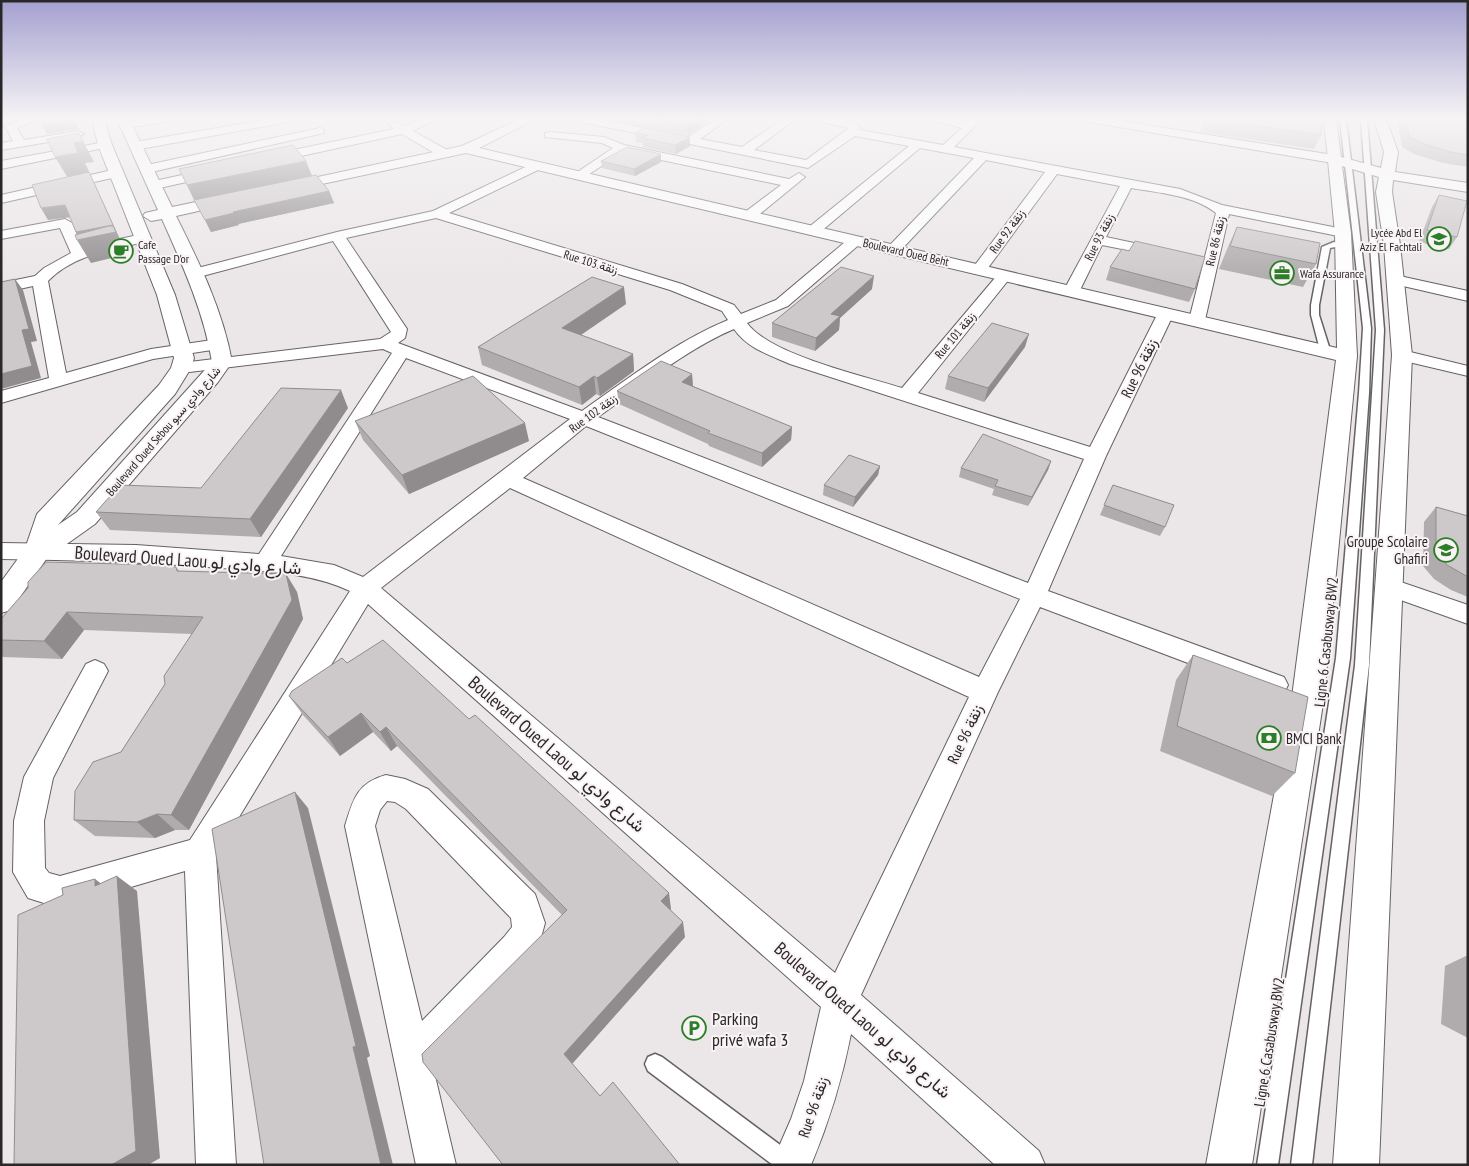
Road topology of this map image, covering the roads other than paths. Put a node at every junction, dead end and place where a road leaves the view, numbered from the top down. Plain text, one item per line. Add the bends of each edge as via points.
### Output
1 (115, 173) edge
2 (117, 173) edge
3 (149, 173) edge
4 (208, 173) edge
5 (353, 173) edge
6 (521, 173) edge
7 (569, 173) edge
8 (584, 173) edge
9 (744, 173) edge
10 (803, 173) edge
11 (882, 173) edge
12 (966, 173) edge
13 (1050, 173) edge
14 (1070, 173) edge
15 (1343, 173) edge
16 (1345, 173) edge
17 (1384, 173) edge
18 (1384, 173) edge
19 (1389, 173) edge
20 (580, 176) junction
21 (791, 183) junction
22 (1127, 184) junction
23 (155, 185) junction
24 (1468, 188) edge
25 (275, 190) edge
26 (26, 194) junction
27 (246, 196) edge
28 (1, 198) edge
29 (1219, 208) junction
30 (168, 213) junction
31 (437, 214) junction
32 (750, 215) junction
33 (30, 220) junction
34 (139, 229) junction
35 (814, 230) junction
36 (1, 235) edge
37 (337, 236) junction
38 (1343, 239) junction
39 (856, 240) junction
40 (1098, 240) junction
41 (894, 249) junction
42 (86, 251) junction
43 (1173, 255) edge
44 (980, 269) junction
45 (614, 270) junction
46 (194, 273) junction
47 (1005, 275) junction
48 (40, 280) junction
49 (598, 280) edge
50 (1395, 280) junction
51 (1, 288) edge
52 (1072, 290) junction
53 (1468, 296) edge
54 (1166, 313) junction
55 (1197, 320) junction
56 (739, 321) junction
57 (394, 347) junction
58 (220, 353) junction
59 (1336, 353) junction
60 (1402, 355) junction
61 (182, 358) junction
62 (474, 360) dead end
63 (458, 370) junction
64 (1468, 371) edge
65 (58, 380) junction
66 (906, 395) junction
67 (1, 397) edge
68 (584, 418) junction
69 (1096, 456) junction
70 (508, 479) junction
71 (1, 551) edge
72 (38, 551) junction
73 (265, 563) junction
74 (1389, 587) junction
75 (365, 588) junction
76 (1034, 596) junction
77 (1, 603) edge
78 (1468, 614) edge
79 (95, 671) dead end
80 (985, 692) junction
81 (1308, 697) junction
82 (200, 852) junction
83 (840, 1000) junction
84 (411, 1058) junction
85 (655, 1064) dead end
86 (216, 1165) edge
87 (436, 1165) edge
88 (791, 1165) edge
89 (1025, 1165) edge
90 (1229, 1165) edge
91 (1267, 1165) edge
92 (1301, 1165) edge
93 (1356, 1165) edge

1 - 26 street
2 - 34 street
3 - 23 street, Boulevard Oued Sebou شارع وادي سبو
4 - 23 street
5 - 25 street
6 - 31 street
7 - 20 street, Boulevard Oued Beht
8 - 20 street
9 - 21 street
10 - 21 street
11 - 35 street
12 - 41 street
13 - 44 street, Rue 92 زنقة
14 - 22 street, Rue 86 زنقة
15 - 38 street
16 - 91 lane, Ligne 6 Casabusway BW2 via 1367,328 1344,658
17 - 50 street
18 - 92 lane via 1380,330 1362,665
19 - 24 street via 1410,187 1449,185
20 - 32 street, Boulevard Oued Beht
21 - 32 street
22 - 29 street, Rue 86 زنقة via 1180,193
22 - 40 street, Rue 93 زنقة
23 - 30 street, Boulevard Oued Sebou شارع وادي سبو
26 - 28 street
26 - 33 street
27 - 30 street
29 - 38 street
29 - 55 street, Rue 86 زنقة via 1222,212 1205,261
30 - 34 street
30 - 46 street, Boulevard Oued Sebou شارع وادي سبو
31 - 37 street
31 - 45 street, Rue 103 زنقة
32 - 35 street, Boulevard Oued Beht
33 - 36 street
33 - 42 street via 65,223 76,250
34 - 42 street
34 - 61 street via 166,295
35 - 39 street, Boulevard Oued Beht
37 - 46 street
37 - 57 street via 399,329
38 - 59 street
38 - 59 lane via 1326,247 1315,305 1316,320
39 - 41 street, Boulevard Oued Beht
39 - 56 street, Rue 102 زنقة via 782,303
40 - 43 street
40 - 52 street, Rue 93 زنقة
41 - 44 street, Boulevard Oued Beht
42 - 48 street
44 - 47 street, Boulevard Oued Beht
45 - 49 street
45 - 56 street, Rue 103 زنقة via 717,303 728,308
46 - 58 street, Boulevard Oued Sebou شارع وادي سبو
47 - 52 street, Boulevard Oued Beht
47 - 66 street, Rue 101 زنقة
48 - 51 street
48 - 65 street
50 - 53 street
50 - 60 street
52 - 54 street, Boulevard Oued Beht
54 - 55 street, Boulevard Oued Beht
54 - 69 street, Rue 96 زنقة
55 - 59 street, Boulevard Oued Beht
56 - 66 street, Rue 103 زنقة via 747,335 764,346 796,360
56 - 68 street, Rue 102 زنقة via 708,334 676,354
57 - 58 street
57 - 63 street
57 - 73 street
58 - 61 street
58 - 72 street, Boulevard Oued Sebou شارع وادي سبو via 211,378 86,518
59 - 81 street
60 - 64 street
60 - 74 street
61 - 65 street via 151,354
61 - 72 street, Boulevard Oued Sebou شارع وادي سبو via 167,389 46,520
62 - 63 street
63 - 68 street
65 - 67 street
66 - 69 street, Rue 103 زنقة
68 - 70 street, Rue 102 زنقة
68 - 76 street
69 - 76 street, Rue 96 زنقة
70 - 75 street, Rue 102 زنقة
70 - 80 street
71 - 72 street, Boulevard Oued Laou شارع وادي لو
72 - 73 street, Boulevard Oued Laou شارع وادي لو via 136,553
72 - 77 street, Boulevard Oued Sebou شارع وادي سبو
73 - 75 street, Boulevard Oued Laou شارع وادي لو via 334,574
74 - 78 street
74 - 93 street
75 - 82 street
75 - 83 street, Boulevard Oued Laou شارع وادي لو
76 - 80 street, Rue 96 زنقة
76 - 81 street
79 - 82 street via 39,776 29,821 29,872 39,887 60,892
80 - 83 street, Rue 96 زنقة
81 - 90 street
82 - 86 street
83 - 88 street, Rue 96 زنقة via 823,1081
83 - 89 street, Boulevard Oued Laou شارع وادي لو
84 - 84 street via 360,826 368,801 385,786 398,788 417,799 523,906 530,921 526,938
84 - 87 street
85 - 88 lane

